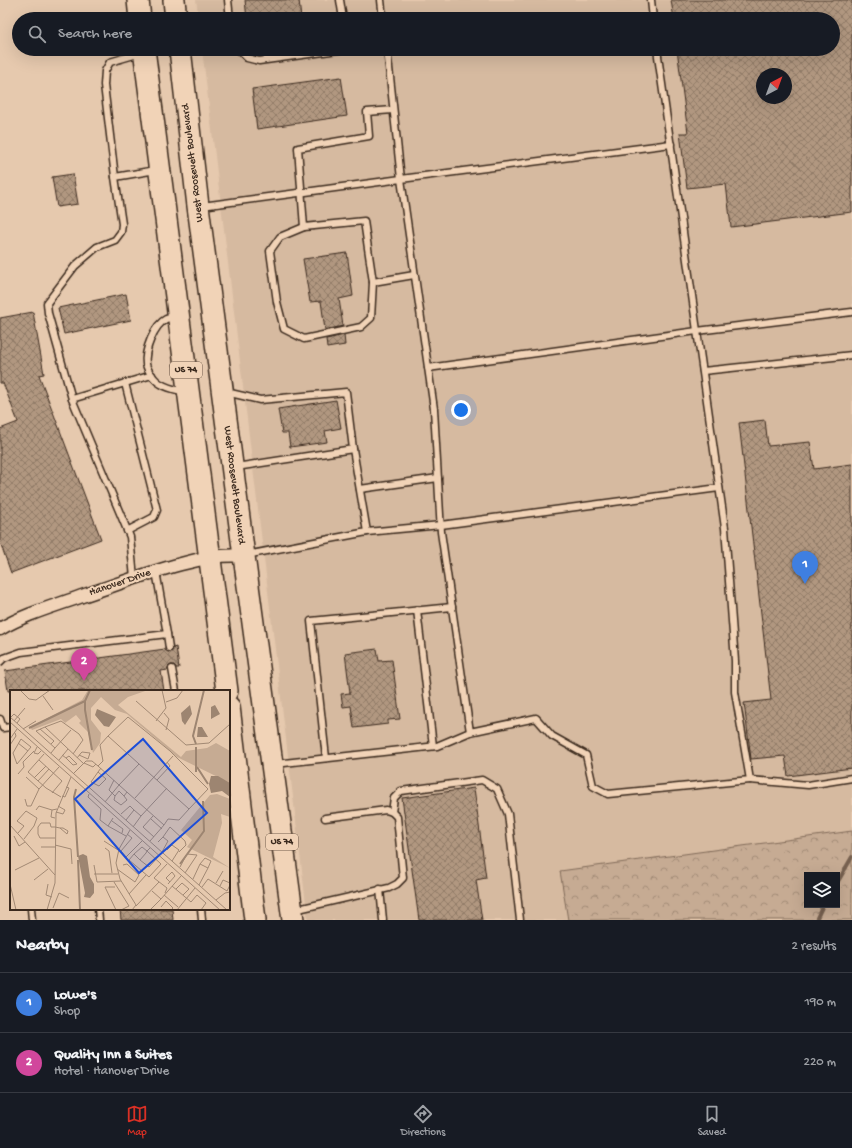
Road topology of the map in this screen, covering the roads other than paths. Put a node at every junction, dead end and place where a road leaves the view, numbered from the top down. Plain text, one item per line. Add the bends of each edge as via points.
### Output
1 (138, 0) edge
2 (174, 0) edge
3 (228, 0) edge
4 (340, 0) edge
5 (381, 0) edge
6 (651, 0) edge
7 (139, 12) edge
8 (175, 12) edge
9 (229, 12) edge
10 (342, 12) edge
11 (382, 12) edge
12 (652, 12) edge
13 (127, 56) edge
14 (145, 56) edge
15 (181, 56) edge
16 (245, 56) edge
17 (295, 56) edge
18 (388, 56) edge
19 (658, 56) edge
20 (393, 110) junction
21 (670, 144) junction
22 (159, 169) junction
23 (115, 177) junction
24 (400, 179) junction
25 (300, 193) junction
26 (198, 206) junction
27 (304, 227) junction
28 (414, 275) junction
29 (373, 282) junction
30 (852, 312) edge
31 (179, 316) junction
32 (697, 331) junction
33 (852, 355) edge
34 (428, 368) junction
35 (703, 371) junction
36 (152, 375) junction
37 (125, 383) junction
38 (222, 392) junction
39 (189, 393) junction
40 (72, 400) junction
41 (353, 449) junction
42 (232, 468) junction
43 (438, 478) junction
44 (719, 488) junction
45 (360, 489) junction
46 (441, 525) junction
47 (127, 531) junction
48 (367, 532) junction
49 (244, 556) junction
50 (210, 557) junction
51 (156, 571) junction
52 (134, 578) junction
53 (452, 607) junction
54 (417, 610) junction
55 (0, 629) edge
56 (167, 634) junction
57 (169, 648) dead end
58 (0, 662) edge
59 (172, 669) dead end
60 (176, 690) edge
61 (227, 690) edge
62 (230, 718) edge
63 (0, 719) edge
64 (10, 727) edge
65 (470, 732) junction
66 (433, 746) junction
67 (326, 758) junction
68 (271, 764) junction
69 (852, 778) edge
70 (750, 780) junction
71 (392, 812) junction
72 (325, 818) dead end
73 (380, 890) junction
74 (31, 910) edge
75 (98, 910) edge
76 (201, 910) edge
77 (293, 915) edge
78 (32, 920) edge
79 (99, 920) edge
80 (202, 920) edge
81 (255, 920) edge
82 (384, 920) edge
83 (520, 920) edge

1 - 7 highway
2 - 8 highway
3 - 9 lane
4 - 10 lane
5 - 11 lane
6 - 12 lane
13 - 23 lane via 110,62 105,71 104,85
14 - 22 highway, US 74
15 - 26 highway, West Roosevelt Boulevard / US 74
16 - 17 lane via 259,61
18 - 20 lane
19 - 21 lane
20 - 24 lane
20 - 25 lane via 367,112 369,136 298,148
21 - 24 lane
21 - 32 lane
22 - 23 lane
22 - 31 highway, US 74
23 - 40 lane via 121,232 114,240 97,247 75,266 47,303
24 - 25 lane
24 - 28 lane
25 - 26 lane
25 - 27 lane
26 - 38 highway, West Roosevelt Boulevard / US 74
27 - 29 lane via 364,221
27 - 29 lane via 280,237 270,251 277,302 284,329 304,338 361,327 371,318
28 - 29 lane
28 - 34 lane
30 - 32 lane
31 - 36 lane via 158,326 151,339 146,364
31 - 39 highway, US 74
32 - 34 lane
32 - 35 lane
33 - 35 lane
34 - 43 lane via 434,409
35 - 44 lane
36 - 37 lane
36 - 39 lane via 160,384
37 - 40 lane
37 - 47 lane via 157,510 154,517
38 - 41 lane via 260,400 346,392
38 - 42 highway, West Roosevelt Boulevard / US 74
39 - 50 highway, US 74
40 - 47 lane
41 - 42 lane
41 - 45 lane
42 - 49 highway, West Roosevelt Boulevard / US 74
43 - 45 lane
43 - 46 lane
44 - 46 lane
44 - 70 lane via 725,528 735,692
45 - 48 lane
46 - 48 lane
46 - 53 lane
47 - 52 lane via 130,537
48 - 49 lane
49 - 50 street, Hanover Drive via 227,554
49 - 68 highway, West Roosevelt Boulevard / US 74
50 - 51 street, Hanover Drive
50 - 61 highway, US 74
51 - 52 street, Hanover Drive
51 - 56 lane
52 - 55 street, Hanover Drive via 23,618
53 - 54 lane
53 - 65 lane
54 - 66 lane
54 - 67 lane via 310,621
56 - 57 lane
56 - 58 lane via 20,652
59 - 60 lane
62 - 81 highway via 239,813
63 - 64 lane via 3,728
65 - 66 lane
65 - 70 lane via 536,718 552,736 586,755 593,786 608,794
66 - 67 lane
67 - 68 lane
68 - 77 highway, West Roosevelt Boulevard / US 74
69 - 70 lane via 808,785
71 - 72 lane via 386,810
71 - 73 lane via 397,817 403,878 397,884
71 - 83 lane via 394,798 401,791 482,780 497,789 508,814
73 - 77 lane
73 - 82 lane
74 - 78 lane
75 - 79 lane
76 - 80 lane

